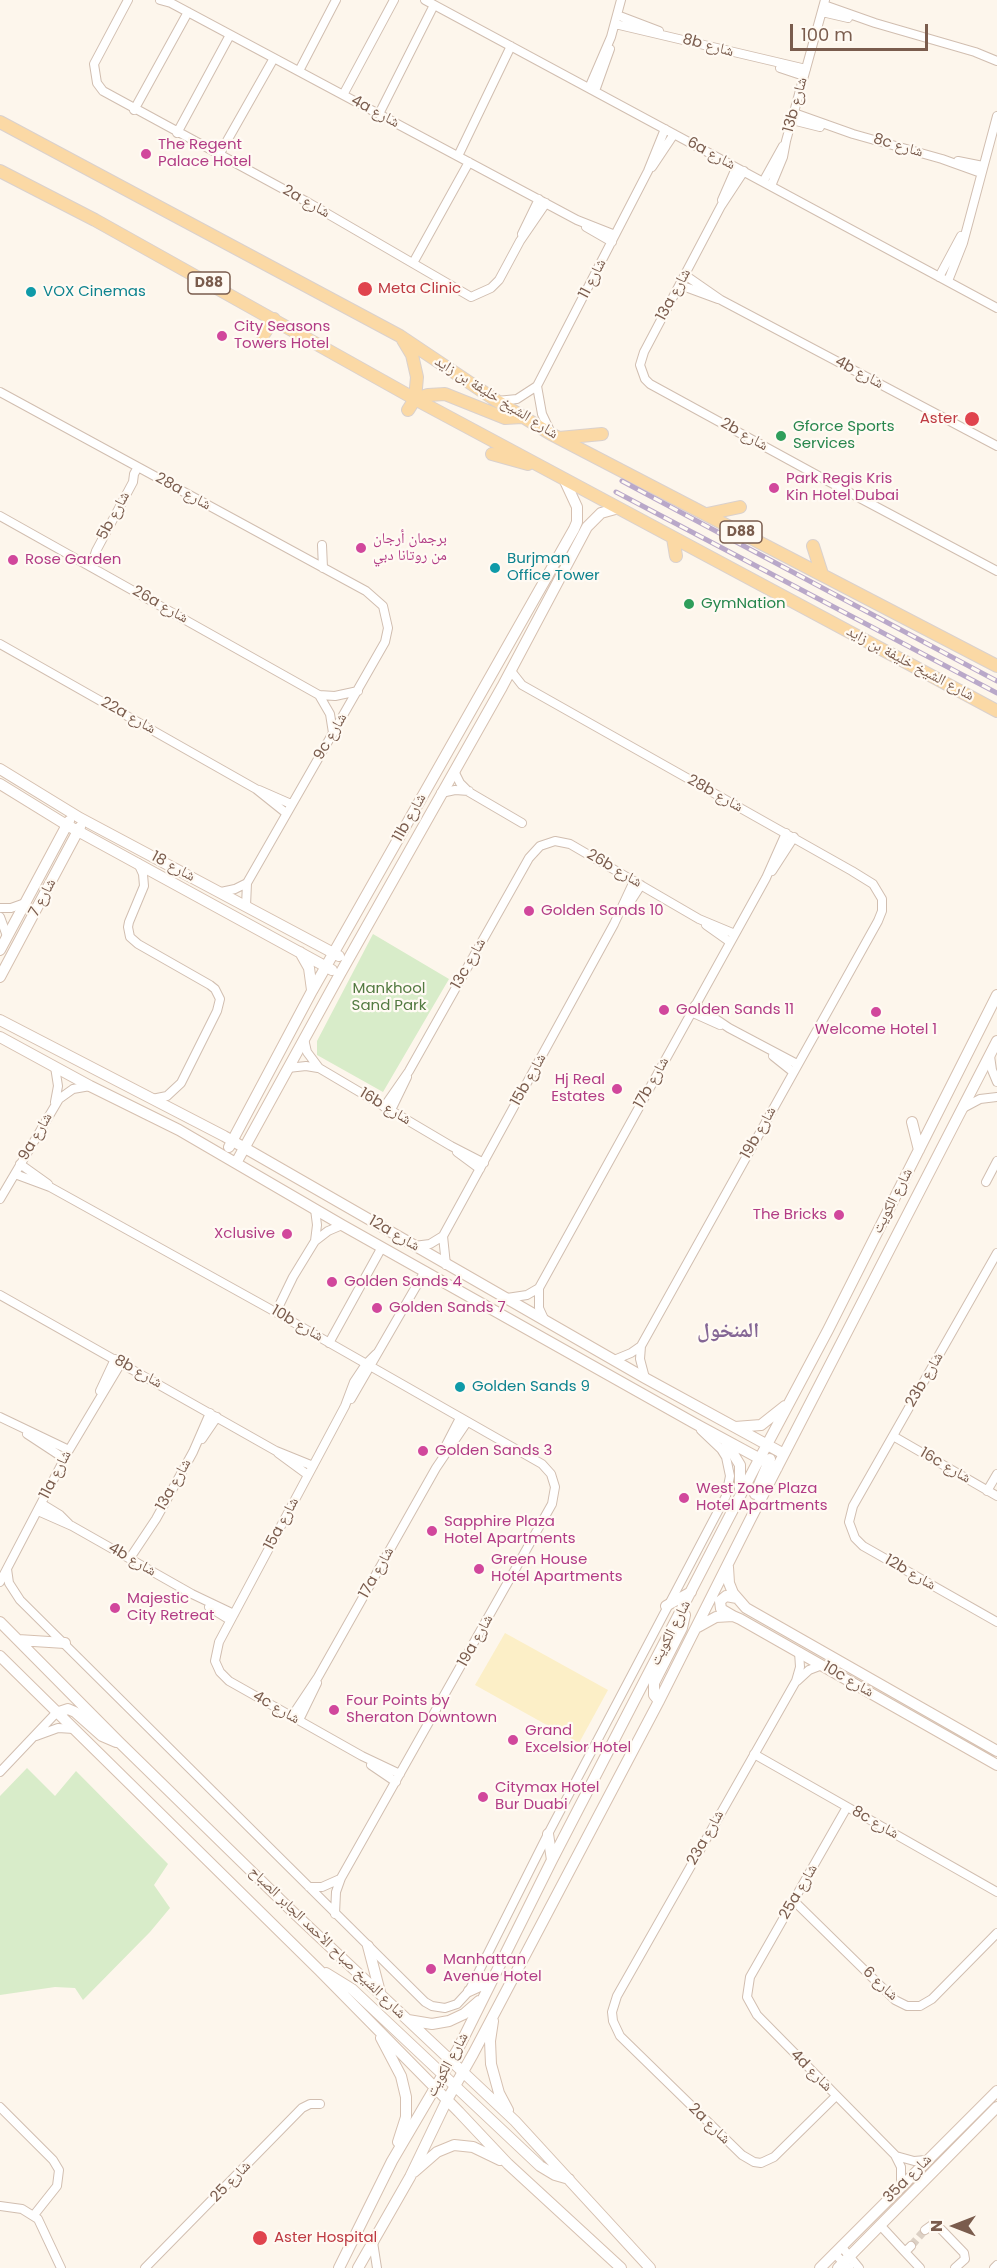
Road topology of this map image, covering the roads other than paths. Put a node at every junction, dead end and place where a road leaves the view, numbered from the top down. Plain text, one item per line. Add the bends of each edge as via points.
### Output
1 (128, 0) edge
2 (160, 0) edge
3 (336, 0) edge
4 (394, 0) edge
5 (425, 0) edge
6 (621, 0) edge
7 (169, 2) edge
8 (434, 5) junction
9 (824, 6) edge
10 (188, 12) junction
11 (616, 20) junction
12 (230, 35) junction
13 (511, 46) junction
14 (975, 52) junction
15 (997, 55) edge
16 (274, 58) junction
17 (997, 61) edge
18 (298, 71) junction
19 (805, 73) junction
20 (592, 90) junction
21 (343, 95) junction
22 (134, 110) junction
23 (379, 114) junction
24 (793, 117) junction
25 (997, 118) edge
26 (2, 122) edge
27 (669, 132) junction
28 (177, 133) junction
29 (219, 155) junction
30 (458, 156) junction
31 (469, 162) junction
32 (740, 170) junction
33 (982, 170) junction
34 (0, 171) edge
35 (767, 184) junction
36 (542, 201) junction
37 (966, 228) junction
38 (614, 238) junction
39 (412, 263) junction
40 (685, 275) junction
41 (939, 277) junction
42 (948, 281) junction
43 (680, 285) junction
44 (721, 300) junction
45 (997, 308) edge
46 (274, 319) junction
47 (263, 335) dead end
48 (400, 336) junction
49 (650, 384) joint
50 (537, 386) junction
51 (0, 392) edge
52 (415, 399) junction
53 (497, 401) junction
54 (408, 410) dead end
55 (523, 417) junction
56 (602, 434) dead end
57 (555, 436) junction
58 (997, 446) edge
59 (492, 454) dead end
60 (535, 464) junction
61 (141, 469) junction
62 (564, 479) junction
63 (740, 507) dead end
64 (619, 508) junction
65 (707, 514) junction
66 (0, 516) edge
67 (673, 538) junction
68 (322, 545) dead end
69 (813, 546) dead end
70 (676, 556) dead end
71 (88, 565) junction
72 (323, 568) junction
73 (997, 571) edge
74 (822, 574) junction
75 (366, 591) joint
76 (0, 644) edge
77 (997, 666) edge
78 (511, 671) junction
79 (522, 685) junction
80 (502, 687) junction
81 (358, 691) junction
82 (319, 695) junction
83 (997, 711) edge
84 (333, 736) junction
85 (0, 769) edge
86 (454, 771) junction
87 (0, 784) edge
88 (256, 789) junction
89 (469, 792) junction
90 (441, 793) junction
91 (291, 804) junction
92 (286, 813) junction
93 (79, 817) junction
94 (65, 824) junction
95 (522, 824) dead end
96 (79, 831) junction
97 (790, 835) junction
98 (529, 858) joint
99 (137, 863) junction
100 (247, 883) junction
101 (638, 883) junction
102 (221, 892) junction
103 (25, 903) junction
104 (246, 906) junction
105 (0, 908) edge
106 (0, 917) edge
107 (878, 921) joint
108 (345, 933) junction
109 (7, 936) junction
110 (732, 938) junction
111 (312, 940) junction
112 (298, 949) junction
113 (0, 950) edge
114 (334, 953) junction
115 (347, 961) junction
116 (326, 966) junction
117 (340, 974) junction
118 (0, 977) edge
119 (312, 991) junction
120 (997, 995) edge
121 (693, 1009) junction
122 (1, 1020) edge
123 (0, 1037) edge
124 (304, 1039) junction
125 (997, 1041) edge
126 (990, 1056) junction
127 (55, 1067) junction
128 (288, 1068) junction
129 (318, 1068) junction
130 (795, 1068) junction
131 (997, 1083) edge
132 (90, 1086) junction
133 (997, 1097) edge
134 (150, 1099) junction
135 (54, 1106) junction
136 (964, 1107) junction
137 (387, 1108) junction
138 (246, 1117) junction
139 (912, 1122) dead end
140 (211, 1129) junction
141 (254, 1131) junction
142 (232, 1141) junction
143 (245, 1148) junction
144 (919, 1150) junction
145 (224, 1156) junction
146 (261, 1158) junction
147 (997, 1161) edge
148 (236, 1163) junction
149 (20, 1164) junction
150 (482, 1166) junction
151 (15, 1174) junction
152 (986, 1182) dead end
153 (50, 1187) junction
154 (0, 1199) edge
155 (315, 1209) junction
156 (342, 1225) junction
157 (443, 1236) junction
158 (315, 1241) junction
159 (414, 1246) junction
160 (382, 1247) junction
161 (997, 1253) edge
162 (446, 1265) junction
163 (425, 1271) junction
164 (539, 1288) junction
165 (0, 1295) edge
166 (507, 1298) junction
167 (273, 1311) junction
168 (543, 1319) junction
169 (328, 1343) junction
170 (641, 1346) junction
171 (614, 1360) junction
172 (118, 1361) junction
173 (368, 1365) junction
174 (645, 1378) junction
175 (792, 1399) junction
176 (214, 1415) junction
177 (0, 1417) edge
178 (464, 1420) junction
179 (694, 1423) junction
180 (18, 1426) junction
181 (734, 1427) junction
182 (893, 1436) junction
183 (724, 1439) junction
184 (766, 1445) junction
185 (69, 1450) junction
186 (276, 1451) junction
187 (784, 1454) junction
188 (64, 1459) junction
189 (768, 1463) junction
190 (542, 1464) joint
191 (313, 1466) junction
192 (997, 1474) edge
193 (308, 1475) junction
194 (987, 1491) junction
195 (997, 1496) edge
196 (740, 1497) junction
197 (853, 1506) joint
198 (40, 1508) junction
199 (133, 1560) junction
200 (728, 1563) junction
201 (4, 1570) edge
202 (0, 1582) edge
203 (692, 1592) junction
204 (737, 1598) junction
205 (685, 1605) junction
206 (666, 1606) junction
207 (733, 1616) junction
208 (232, 1617) junction
209 (0, 1622) edge
210 (997, 1622) edge
211 (696, 1629) junction
212 (18, 1640) junction
213 (219, 1642) joint
214 (64, 1643) junction
215 (799, 1652) junction
216 (0, 1656) edge
217 (822, 1665) junction
218 (796, 1681) junction
219 (659, 1701) junction
220 (56, 1713) junction
221 (295, 1718) junction
222 (74, 1729) junction
223 (35, 1736) junction
224 (119, 1742) junction
225 (997, 1751) edge
226 (754, 1754) junction
227 (997, 1765) edge
228 (0, 1773) edge
229 (398, 1778) junction
230 (848, 1808) junction
231 (548, 1834) junction
232 (552, 1860) junction
233 (341, 1878) junction
234 (309, 1887) junction
235 (997, 1892) edge
236 (794, 1901) junction
237 (335, 1914) junction
238 (997, 1933) edge
239 (368, 1946) junction
240 (319, 1970) junction
241 (750, 1977) joint
242 (491, 1981) junction
243 (469, 1991) junction
244 (380, 1992) junction
245 (617, 1996) joint
246 (484, 1997) junction
247 (495, 2011) junction
248 (407, 2020) junction
249 (375, 2027) junction
250 (452, 2060) junction
251 (463, 2071) junction
252 (444, 2075) junction
253 (455, 2085) junction
254 (435, 2088) junction
255 (997, 2091) edge
256 (837, 2096) junction
257 (447, 2100) junction
258 (320, 2104) dead end
259 (0, 2107) edge
260 (997, 2107) edge
261 (514, 2121) junction
262 (895, 2156) junction
263 (926, 2160) junction
264 (392, 2161) junction
265 (508, 2164) junction
266 (410, 2177) junction
267 (569, 2179) junction
268 (901, 2185) junction
269 (0, 2206) edge
270 (34, 2215) junction
271 (361, 2225) junction
272 (880, 2225) junction
273 (348, 2230) dead end
274 (925, 2230) dead end
275 (373, 2240) junction
276 (838, 2250) junction
277 (845, 2264) edge
278 (997, 2265) edge
279 (961, 2266) edge
280 (61, 2268) edge
281 (144, 2268) edge
282 (339, 2268) edge
283 (358, 2268) edge
284 (377, 2268) edge
285 (621, 2268) edge
286 (650, 2268) edge
287 (820, 2268) edge
288 (859, 2268) edge
289 (920, 2268) edge
290 (994, 2268) edge

1 - 22 street, 2a شارع via 97,56 94,74 103,91
2 - 7 street, 4a شارع
3 - 18 street
4 - 21 street
5 - 8 street, 6a شارع
6 - 11 street
7 - 10 street, 4a شارع
8 - 13 street, 6a شارع
8 - 23 street
9 - 14 street
9 - 19 street, 13b شارع
10 - 12 street, 4a شارع
10 - 22 street
11 - 19 street, 8b شارع
11 - 20 street via 609,55
12 - 16 street, 4a شارع
12 - 28 street
13 - 20 street, 6a شارع
13 - 30 street
14 - 15 street
14 - 17 street
16 - 18 street, 4a شارع
16 - 29 street
18 - 21 street, 4a شارع
19 - 24 street, 13b شارع
20 - 27 street, 6a شارع
21 - 23 street, 4a شارع
22 - 28 street, 2a شارع
23 - 30 street, 4a شارع
24 - 33 street, 8c شارع
24 - 35 street, 13b شارع via 783,158
25 - 33 street
26 - 48 main road, شارع الشيخ خليفة بن زايد / D88
27 - 32 street, 6a شارع
27 - 38 street, شارع 11
28 - 29 street, 2a شارع
29 - 39 street, 2a شارع
30 - 31 street, 4a شارع
31 - 36 street, 4a شارع
31 - 39 street
32 - 35 street, 6a شارع
32 - 40 street, 13a شارع
33 - 37 street
34 - 46 main road, شارع الشيخ خليفة بن زايد / D88
35 - 41 street, 6a شارع
36 - 38 street, 4a شارع
36 - 39 street, 2a شارع via 500,280 491,288 471,297
37 - 41 street
37 - 42 street
38 - 50 street, شارع 11
40 - 43 street, 13a شارع
40 - 44 street, 4b شارع
41 - 42 street, 6a شارع
42 - 45 street, 6a شارع
43 - 44 street, 4b شارع
43 - 49 street, 13a شارع via 642,358 642,372
44 - 58 street, 4b شارع
46 - 47 main road
46 - 52 main road, شارع الشيخ خليفة بن زايد / D88
48 - 52 main road via 415,366
48 - 53 main road, شارع الشيخ خليفة بن زايد / D88
49 - 73 street, 2b شارع
50 - 53 street via 517,399
50 - 57 street via 542,414
51 - 61 street, 28a شارع
52 - 54 main road
52 - 55 main road via 445,394 505,418
52 - 60 main road, شارع الشيخ خليفة بن زايد / D88
53 - 55 main road, شارع الشيخ خليفة بن زايد / D88
55 - 57 main road, شارع الشيخ خليفة بن زايد / D88
56 - 57 main road
57 - 65 main road, شارع الشيخ خليفة بن زايد / D88
59 - 60 main road
60 - 62 main road, شارع الشيخ خليفة بن زايد / D88
61 - 71 street, 5b شارع
61 - 72 street, 28a شارع
62 - 64 main road, شارع الشيخ خليفة بن زايد / D88
62 - 108 main road, 11b شارع via 577,507 574,529
63 - 65 main road
64 - 67 main road, شارع الشيخ خليفة بن زايد / D88
64 - 78 main road, 11b شارع via 600,513 587,527
65 - 74 main road, شارع الشيخ خليفة بن زايد / D88
66 - 71 street, 26a شارع
67 - 70 main road
67 - 83 main road, شارع الشيخ خليفة بن زايد / D88
68 - 72 street
69 - 74 main road
71 - 82 street, 26a شارع
72 - 75 street, 28a شارع
74 - 77 main road, شارع الشيخ خليفة بن زايد / D88
75 - 81 street, 9c شارع via 382,606 388,628 385,642
76 - 88 street, 22a شارع
78 - 79 street, 28b شارع
78 - 80 main road, 11b شارع
79 - 80 street
79 - 97 street, 28b شارع
80 - 86 main road, 11b شارع
81 - 82 street
81 - 84 street, 9c شارع
82 - 84 street via 330,714
84 - 91 street, 9c شارع
85 - 93 main road, شارع 18
86 - 89 street
86 - 90 main road, 11b شارع
87 - 94 main road, شارع 18
88 - 91 street, 22a شارع
88 - 92 street, 22a شارع
89 - 90 street
89 - 95 street
90 - 115 main road, 11b شارع
91 - 92 street, 9c شارع
92 - 100 street, 9c شارع
93 - 94 main road, شارع 7
93 - 96 main road, شارع 7
93 - 102 main road, شارع 18
94 - 96 main road, شارع 18
94 - 103 main road, شارع 7
96 - 99 main road, شارع 18
96 - 118 main road, شارع 7
97 - 107 street, 28b شارع via 873,884 882,899
97 - 110 street, 17b شارع
98 - 101 street, 26b شارع via 547,842 562,842
98 - 137 street, 13c شارع
99 - 112 main road, شارع 18
99 - 134 street via 144,886 129,922 130,937 210,985 220,999 181,1083 167,1096
100 - 102 street
100 - 104 street, 9c شارع
101 - 110 street, 26b شارع
101 - 150 street, 15b شارع
102 - 104 main road, شارع 18
103 - 105 street
103 - 109 main road, شارع 7
104 - 111 main road, شارع 18
106 - 109 street
107 - 130 street, 19b شارع
108 - 111 main road via 327,940
108 - 114 main road, 11b شارع
109 - 113 main road, شارع 7
110 - 121 street, 17b شارع
111 - 114 main road, شارع 18
112 - 116 main road, شارع 18
112 - 119 main road via 309,968
114 - 115 main road, شارع 18
114 - 116 main road, 11b شارع
115 - 117 main road, 11b شارع
116 - 117 main road, شارع 18
116 - 119 main road, 11b شارع
117 - 124 main road, 11b شارع
119 - 138 main road, 11b شارع
120 - 144 main road, شارع الكويت
121 - 130 street
121 - 164 street, 17b شارع
122 - 134 main road, 12a شارع
123 - 127 main road, 12a شارع
124 - 128 main road, 11b شارع
124 - 129 street
125 - 126 main road, شارع الكويت
126 - 131 street
126 - 136 main road, شارع الكويت
127 - 132 main road, 12a شارع
127 - 135 street, 9a شارع via 58,1086
128 - 129 street
128 - 141 main road, 11b شارع
129 - 137 street, 16b شارع
130 - 170 street, 19b شارع
132 - 135 street, 9a شارع via 65,1093
132 - 145 main road, 12a شارع
133 - 136 street
134 - 140 main road, 12a شارع
135 - 149 street, 9a شارع
136 - 187 main road, شارع الكويت
137 - 150 street, 16b شارع
138 - 140 main road via 230,1127
138 - 142 main road, 11b شارع
139 - 144 main road
140 - 142 main road, 12a شارع
141 - 143 main road, 11b شارع
141 - 146 main road
142 - 143 main road, 12a شارع
142 - 145 main road, 11b شارع
143 - 146 main road, 12a شارع
143 - 148 main road, 11b شارع
144 - 175 main road, شارع الكويت
145 - 148 main road, 12a شارع
146 - 159 main road, 12a شارع
147 - 152 street
148 - 155 main road, 12a شارع
149 - 151 street, 9a شارع
149 - 153 street, 10b شارع
150 - 157 street, 15b شارع
151 - 153 street, 10b شارع
151 - 154 street, 9a شارع
153 - 167 street, 10b شارع
155 - 156 main road, 12a شارع
155 - 158 street
156 - 158 street
156 - 160 main road, 12a شارع
157 - 159 street via 430,1244
157 - 162 street
158 - 167 street
159 - 162 main road, 12a شارع
160 - 163 main road, 12a شارع
160 - 169 street
161 - 182 street, 23b شارع
162 - 166 main road, 12a شارع
163 - 173 street, 15a شارع
163 - 179 main road, 12a شارع
164 - 166 street
164 - 168 street
165 - 172 street, 8b شارع
166 - 168 main road, 12a شارع
167 - 169 street, 10b شارع
168 - 171 main road, 12a شارع
169 - 173 street, 10b شارع
170 - 171 street
170 - 174 street
171 - 174 main road, 12a شارع
172 - 176 street, 8b شارع
172 - 185 street, 11a شارع
173 - 178 street, 10b شارع
173 - 191 street, 15a شارع via 354,1382
174 - 181 main road, 12a شارع
175 - 181 main road via 761,1425
175 - 184 main road, شارع الكويت
176 - 186 street, 8b شارع
176 - 199 street, 13a شارع
177 - 180 street
178 - 190 street, 10b شارع
178 - 221 street, 17a شارع
179 - 183 main road, 12a شارع
179 - 206 street via 726,1457 729,1486
180 - 185 street
180 - 188 street
181 - 184 main road, 12a شارع
182 - 194 street, 16c شارع
182 - 197 street, 23b شارع
183 - 189 main road, 12a شارع
183 - 196 main road via 740,1465
184 - 187 main road, 12a شارع
184 - 189 main road, شارع الكويت
185 - 188 street, 11a شارع
186 - 191 street, 8b شارع
186 - 193 street, 8b شارع
187 - 189 main road, شارع الكويت
188 - 198 street, 11a شارع
189 - 196 main road, شارع الكويت
189 - 200 main road, شارع الكويت via 750,1506 750,1520
190 - 229 street, 19a شارع via 554,1481 552,1504
191 - 193 street, 15a شارع
192 - 194 street
193 - 208 street, 15a شارع
194 - 195 street, 16c شارع
196 - 203 main road, شارع الكويت
197 - 210 street, 12b شارع via 850,1527 863,1546
198 - 199 street, 4b شارع
198 - 201 street, 11a شارع
199 - 208 street, 4b شارع
200 - 204 main road via 729,1583
200 - 211 main road, شارع الكويت
201 - 202 street, 11a شارع
201 - 214 street via 15,1595
203 - 205 main road, شارع الكويت
203 - 206 main road
204 - 207 main road via 726,1596 720,1601 721,1609
204 - 225 main road, 10c شارع via 746,1608
205 - 219 main road via 684,1623 653,1687
205 - 232 main road, شارع الكويت
206 - 231 street
207 - 211 main road via 709,1619
207 - 215 main road, 10c شارع
208 - 213 street, 15a شارع
209 - 212 main road, شارع الشيخ صباح الأحمد الجابر الصباح
211 - 219 main road, شارع الكويت
212 - 214 main road
212 - 224 main road, شارع الشيخ صباح الأحمد الجابر الصباح
213 - 221 street, 4c شارع via 215,1660 224,1677
214 - 234 street
215 - 217 main road, 10c شارع
215 - 218 street, 23a شارع
216 - 220 main road, شارع الشيخ صباح الأحمد الجابر الصباح
217 - 218 street, 23a شارع via 813,1667
217 - 227 main road, 10c شارع
218 - 226 street, 23a شارع
219 - 247 main road, شارع الكويت
220 - 222 main road, شارع الشيخ صباح الأحمد الجابر الصباح
220 - 223 street
220 - 224 main road via 72,1710 102,1736
221 - 229 street, 4c شارع
222 - 223 street via 50,1730
222 - 240 main road, شارع الشيخ صباح الأحمد الجابر الصباح
223 - 228 street
224 - 244 main road, شارع الشيخ صباح الأحمد الجابر الصباح
226 - 230 street, 8c شارع
226 - 245 street, 23a شارع
229 - 233 street, 19a شارع
230 - 235 street, 8c شارع
230 - 236 street, 25a شارع
231 - 232 main road
231 - 243 street
232 - 242 main road, شارع الكويت
233 - 234 street via 322,1887
233 - 237 street, 19a شارع
234 - 237 street
236 - 238 street, شارع 6 via 895,2000 907,2006 921,2006 932,1999
236 - 241 street, 25a شارع
237 - 239 street
239 - 243 street via 432,2006 452,2006
239 - 244 main road
240 - 249 main road, شارع الشيخ صباح الأحمد الجابر الصباح
240 - 252 main road via 352,1989
241 - 256 street, 4d شارع via 747,1990 752,2010
242 - 243 main road
242 - 246 main road, شارع الكويت
244 - 248 main road, شارع الشيخ صباح الأحمد الجابر الصباح
245 - 256 street, 2a شارع via 612,2012 620,2036 747,2160 761,2163 774,2157
246 - 248 main road via 464,2014 448,2021 432,2024
246 - 250 main road, شارع الكويت
247 - 251 main road, شارع الكويت
247 - 261 main road via 490,2041 493,2074
248 - 250 main road, شارع الشيخ صباح الأحمد الجابر الصباح
249 - 254 main road, شارع الشيخ صباح الأحمد الجابر الصباح
249 - 264 main road via 401,2076 406,2097 406,2117
250 - 251 main road, شارع الشيخ صباح الأحمد الجابر الصباح
250 - 252 main road, شارع الكويت
251 - 253 main road, شارع الكويت
251 - 261 main road, شارع الشيخ صباح الأحمد الجابر الصباح
252 - 253 main road
252 - 254 main road, شارع الكويت
253 - 257 main road, شارع الكويت
253 - 267 main road via 540,2166
254 - 257 main road, شارع الشيخ صباح الأحمد الجابر الصباح
254 - 264 main road, شارع الكويت
255 - 263 main road, 35a شارع
256 - 262 street, 4d شارع
257 - 265 main road, شارع الشيخ صباح الأحمد الجابر الصباح
257 - 266 main road, شارع الكويت
258 - 281 street, شارع 25 via 302,2108
259 - 270 street via 59,2170 57,2186
260 - 272 main road, 35a شارع
261 - 267 main road, شارع الشيخ صباح الأحمد الجابر الصباح
262 - 263 street
262 - 268 street via 902,2173
263 - 268 main road, 35a شارع
264 - 271 main road, شارع الكويت
265 - 266 main road via 473,2146 454,2145 437,2152
265 - 285 main road, شارع الشيخ صباح الأحمد الجابر الصباح
266 - 275 main road, شارع الكويت
267 - 286 main road, شارع الشيخ صباح الأحمد الجابر الصباح
268 - 276 main road, 35a شارع
269 - 270 street
270 - 280 street
271 - 273 main road
271 - 282 main road, شارع الكويت
272 - 277 main road, 35a شارع
272 - 289 street via 908,2249
274 - 279 street via 932,2225 939,2227 964,2253
275 - 283 main road, شارع الكويت
275 - 284 street
276 - 277 street
276 - 287 main road, 35a شارع
277 - 288 street
278 - 290 street

